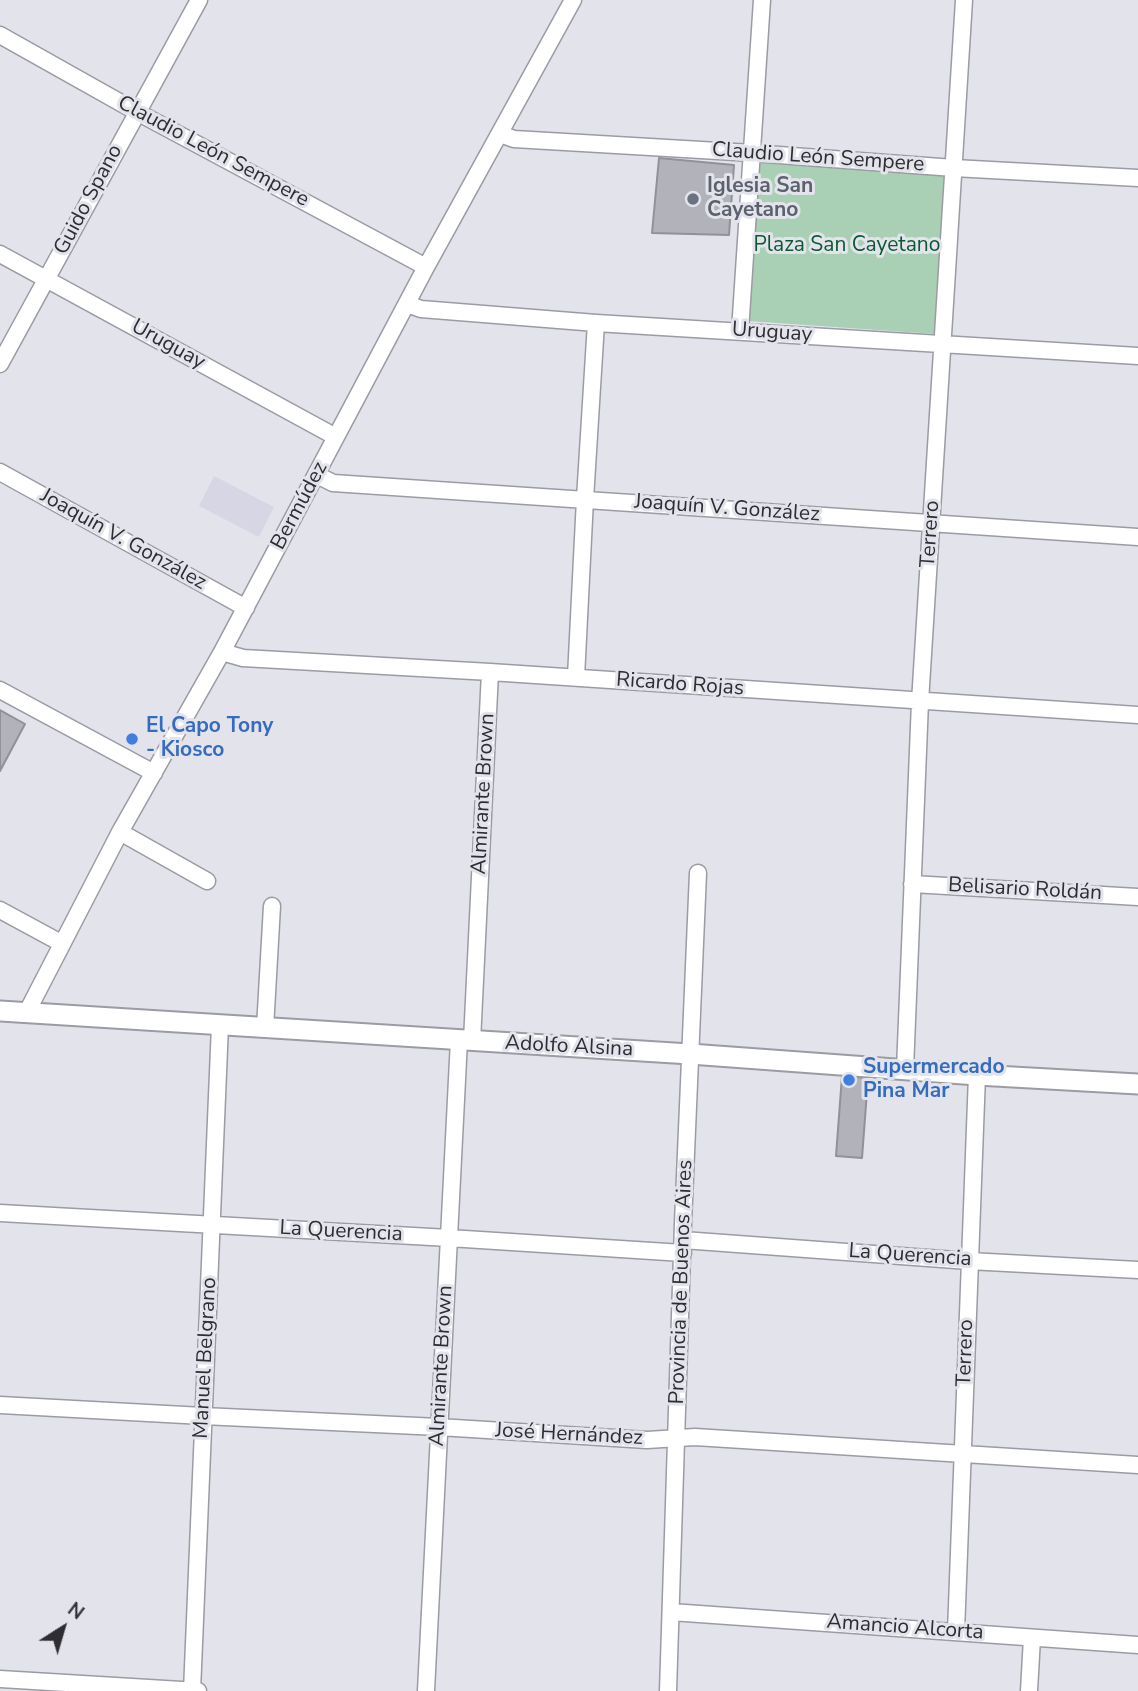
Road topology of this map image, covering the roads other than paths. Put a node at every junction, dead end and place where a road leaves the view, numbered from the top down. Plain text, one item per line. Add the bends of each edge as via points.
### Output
1 (199, 0) edge
2 (573, 0) edge
3 (762, 0) edge
4 (964, 0) edge
5 (0, 35) edge
6 (136, 112) junction
7 (500, 134) junction
8 (752, 153) junction
9 (954, 168) junction
10 (1138, 178) edge
11 (0, 254) edge
12 (426, 267) junction
13 (46, 279) junction
14 (407, 304) junction
15 (596, 323) junction
16 (740, 331) junction
17 (943, 345) junction
18 (1138, 356) edge
19 (0, 365) edge
20 (336, 437) junction
21 (0, 472) edge
22 (317, 475) junction
23 (584, 499) junction
24 (932, 523) junction
25 (1138, 537) edge
26 (246, 608) junction
27 (222, 652) junction
28 (490, 672) junction
29 (576, 677) junction
30 (0, 690) edge
31 (920, 702) junction
32 (1138, 715) edge
33 (154, 773) junction
34 (120, 832) junction
35 (698, 873) dead end
36 (207, 881) dead end
37 (912, 884) junction
38 (1138, 897) edge
39 (272, 906) dead end
40 (0, 910) edge
41 (61, 943) junction
42 (0, 1011) edge
43 (27, 1012) junction
44 (220, 1025) junction
45 (265, 1028) junction
46 (466, 1041) junction
47 (690, 1054) junction
48 (905, 1069) junction
49 (977, 1075) junction
50 (1138, 1084) edge
51 (0, 1213) edge
52 (212, 1226) junction
53 (449, 1238) junction
54 (683, 1246) junction
55 (969, 1261) junction
56 (1138, 1270) edge
57 (0, 1405) edge
58 (204, 1416) junction
59 (439, 1427) junction
60 (676, 1437) junction
61 (963, 1454) junction
62 (1138, 1465) edge
63 (671, 1612) junction
64 (956, 1632) junction
65 (1032, 1638) junction
66 (1138, 1645) edge
67 (0, 1679) edge
68 (192, 1691) edge
69 (198, 1691) edge
70 (426, 1691) edge
71 (668, 1691) edge
72 (1029, 1691) edge

1 - 6 street, Guido Spano
2 - 7 street, Bermúdez
3 - 8 street
4 - 9 street, Terrero
5 - 6 street, Claudio León Sempere
6 - 12 street, Claudio León Sempere
6 - 13 street, Guido Spano
7 - 8 street, Claudio León Sempere via 514,139
7 - 12 street, Bermúdez
8 - 9 street, Claudio León Sempere
8 - 16 street
9 - 10 street, Claudio León Sempere
9 - 17 street, Terrero
11 - 13 street, Uruguay
12 - 14 street, Bermúdez
13 - 19 street, Guido Spano
13 - 20 street, Uruguay
14 - 15 street, Uruguay via 421,309
14 - 20 street, Bermúdez
15 - 16 street, Uruguay
15 - 23 street
16 - 17 street, Uruguay
17 - 18 street, Uruguay
17 - 24 street, Terrero
20 - 22 street, Bermúdez
21 - 26 street, Joaquín V. González
22 - 23 street, Joaquín V. González via 333,483
22 - 26 street, Bermúdez
23 - 24 street, Joaquín V. González
23 - 29 street
24 - 25 street, Joaquín V. González
24 - 31 street, Terrero
26 - 27 street, Bermúdez
27 - 28 street, Ricardo Rojas via 243,658
27 - 33 street, Bermúdez
28 - 29 street, Ricardo Rojas
28 - 46 street, Almirante Brown
29 - 31 street, Ricardo Rojas
30 - 33 street
31 - 32 street, Ricardo Rojas
31 - 37 street, Terrero
33 - 34 street, Bermúdez
34 - 36 street
34 - 41 street, Bermúdez
35 - 47 street, Provincia de Buenos Aires
37 - 38 street, Belisario Roldán
37 - 48 street, Terrero
39 - 45 street
40 - 41 street
41 - 43 street, Bermúdez
42 - 43 street, Adolfo Alsina
43 - 44 street, Adolfo Alsina
44 - 45 street, Adolfo Alsina
44 - 52 street, Manuel Belgrano
45 - 46 street, Adolfo Alsina
46 - 47 street, Adolfo Alsina
46 - 53 street, Almirante Brown
47 - 48 street, Adolfo Alsina
47 - 54 street, Provincia de Buenos Aires
48 - 49 street, Adolfo Alsina
49 - 50 street, Adolfo Alsina
49 - 55 street, Terrero
51 - 52 street, La Querencia
52 - 53 street, La Querencia
52 - 58 street, Manuel Belgrano
53 - 54 street, La Querencia
53 - 59 street, Almirante Brown
54 - 55 street, La Querencia
54 - 60 street, Provincia de Buenos Aires
55 - 56 street, La Querencia
55 - 61 street, Terrero
57 - 58 street, José Hernández
58 - 59 street, José Hernández
58 - 68 street, Manuel Belgrano
59 - 60 street, José Hernández via 647,1440
59 - 70 street, Almirante Brown
60 - 61 street, José Hernández
60 - 63 street, Provincia de Buenos Aires
61 - 62 street, José Hernández
61 - 64 street, Terrero
63 - 64 street, Amancio Alcorta
63 - 71 street, Provincia de Buenos Aires
64 - 65 street, Amancio Alcorta
65 - 66 street, Amancio Alcorta
65 - 72 street
67 - 68 street
68 - 69 street

